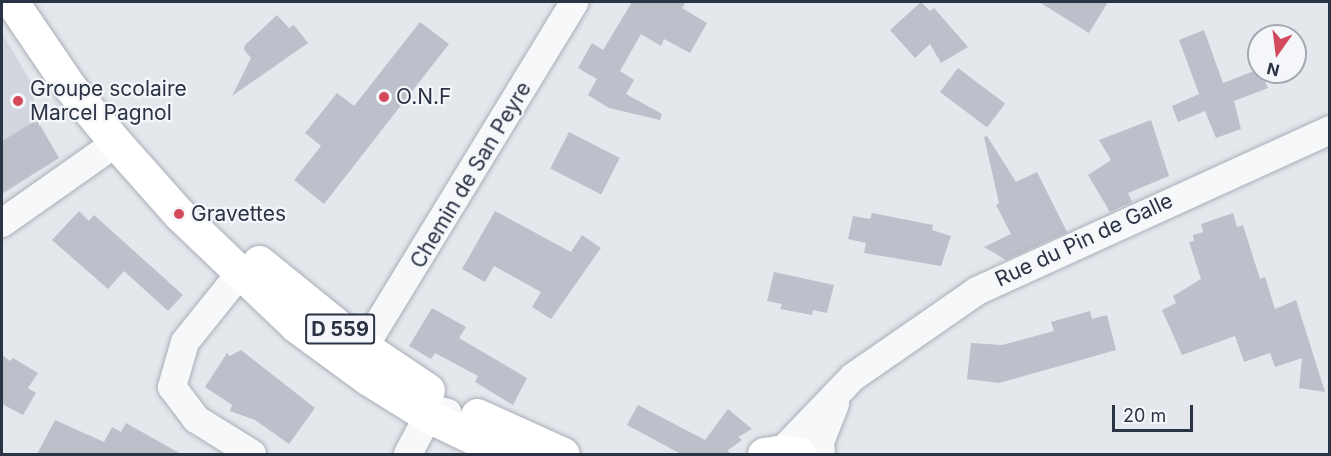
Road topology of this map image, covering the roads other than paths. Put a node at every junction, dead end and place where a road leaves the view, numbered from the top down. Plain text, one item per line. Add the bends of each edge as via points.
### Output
1 (12, 2) edge
2 (575, 2) edge
3 (1329, 130) edge
4 (116, 143) junction
5 (140, 169) junction
6 (2, 223) edge
7 (242, 271) junction
8 (364, 347) junction
9 (853, 377) junction
10 (428, 416) junction
11 (782, 453) edge
12 (252, 454) edge
13 (408, 454) edge
14 (507, 454) edge
15 (562, 454) edge
16 (821, 454) edge

1 - 4 main road, D 559 via 69,86
2 - 8 street, Chemin de San Peyre
3 - 9 street, Rue du Pin de Galle via 992,282
4 - 5 main road, D 559
4 - 6 street
5 - 7 main road, D 559 via 179,214
5 - 8 main road, D 559 via 191,205
7 - 10 main road, D 559 via 296,326
7 - 12 street via 184,342 172,387 196,419
8 - 15 main road, D 559 via 440,396
9 - 11 street, Rue du Pin de Galle
9 - 16 street, Rue du Pin de Galle via 829,412 820,442
10 - 13 street
10 - 14 main road, D 559
10 - 15 street via 436,410

